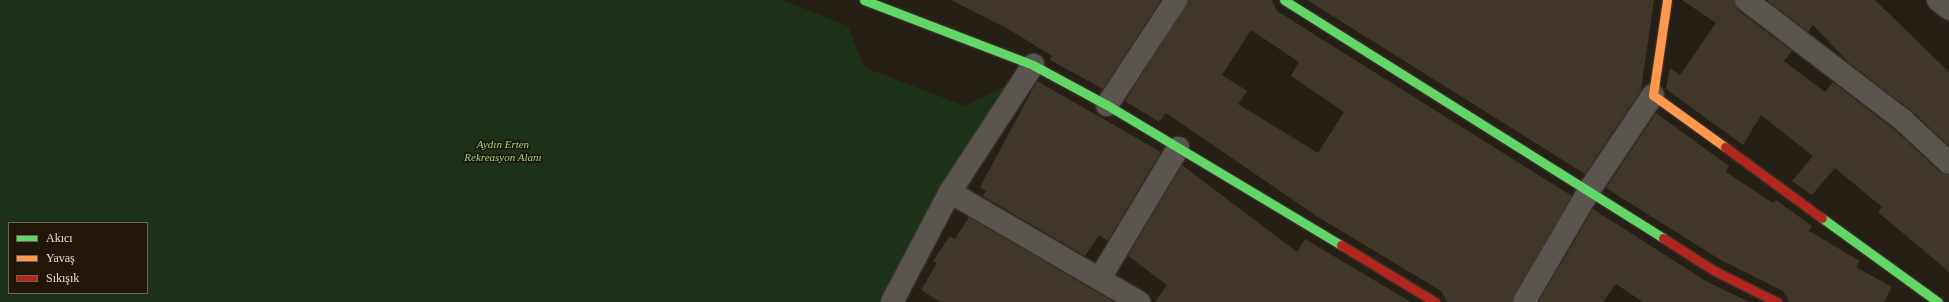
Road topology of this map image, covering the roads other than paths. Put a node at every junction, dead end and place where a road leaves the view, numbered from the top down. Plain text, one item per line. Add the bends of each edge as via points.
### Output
1 (864, 0) edge
2 (1176, 0) edge
3 (1284, 0) edge
4 (1667, 0) edge
5 (1746, 0) edge
6 (1938, 0) edge
7 (1949, 9) edge
8 (1033, 65) junction
9 (1653, 95) junction
10 (1107, 105) junction
11 (1178, 148) junction
12 (1949, 162) edge
13 (1590, 189) junction
14 (950, 192) junction
15 (1100, 278) junction
16 (892, 302) edge
17 (1139, 302) edge
18 (1435, 302) edge
19 (1524, 302) edge
20 (1777, 302) edge
21 (1938, 302) edge

1 - 8 street
2 - 10 street
3 - 13 street
4 - 9 street
5 - 12 street via 1904,121
6 - 7 street
8 - 10 street
8 - 14 street
9 - 13 street
9 - 21 street
10 - 11 street
11 - 15 street
11 - 18 street
13 - 19 street
13 - 20 street via 1713,270
14 - 15 street
14 - 16 street
15 - 17 street

